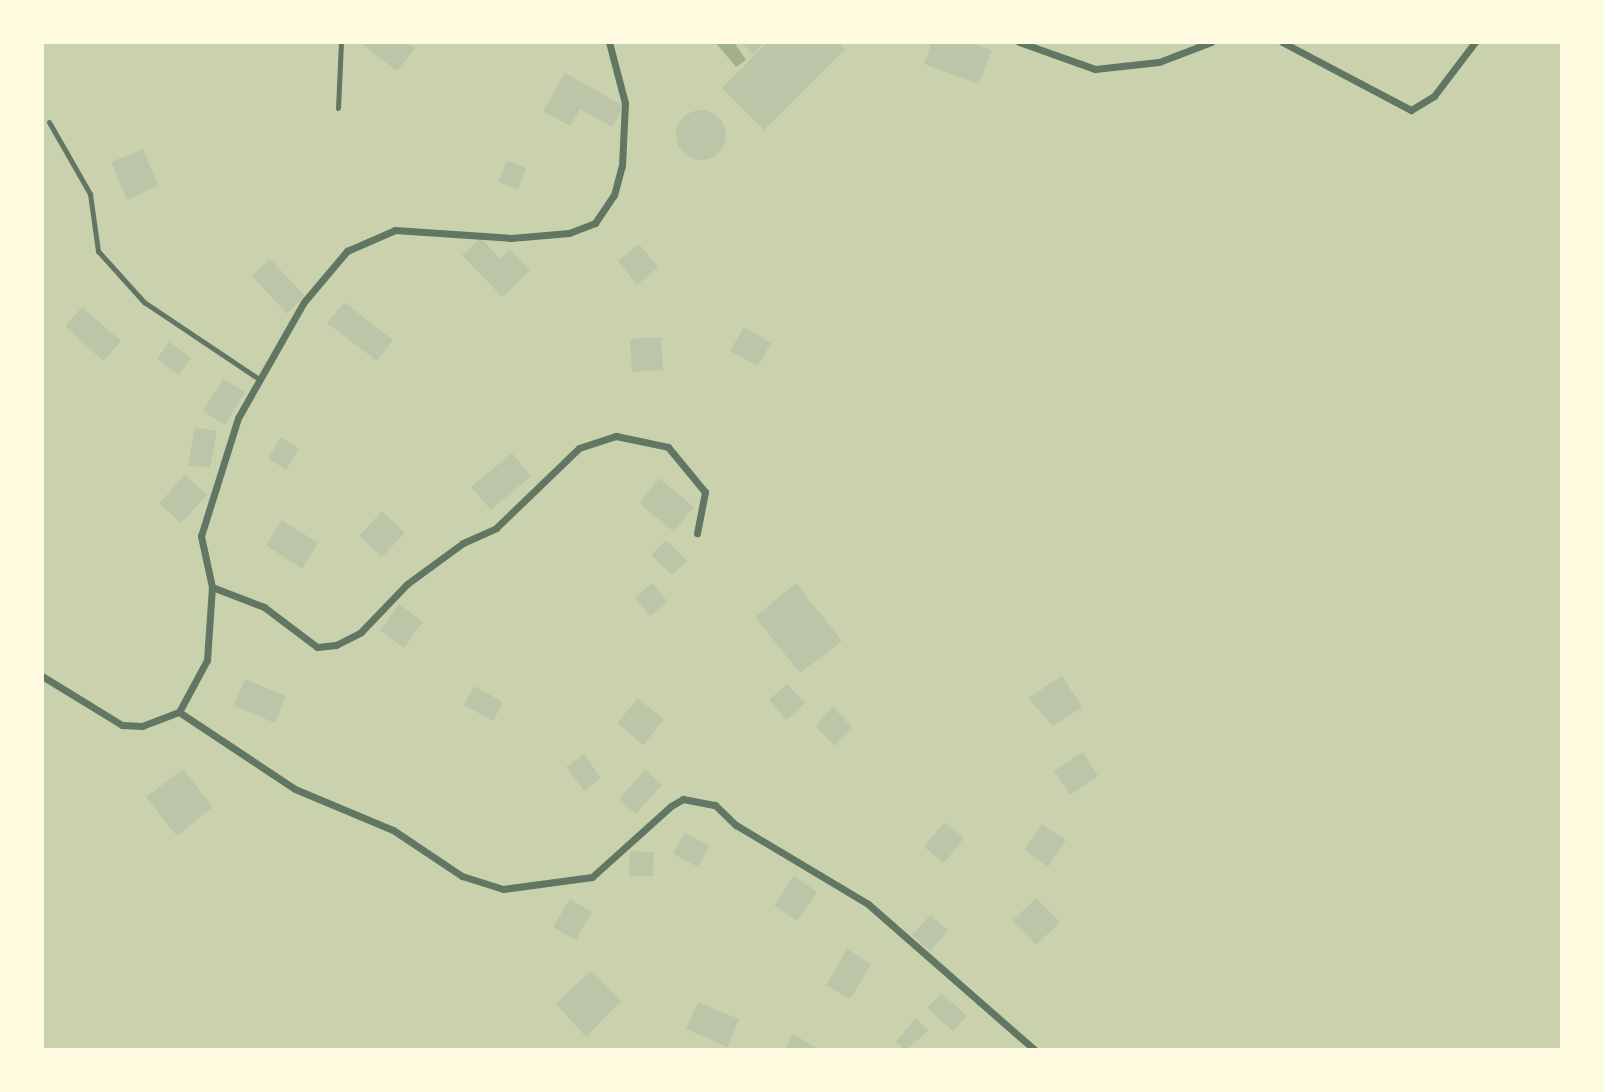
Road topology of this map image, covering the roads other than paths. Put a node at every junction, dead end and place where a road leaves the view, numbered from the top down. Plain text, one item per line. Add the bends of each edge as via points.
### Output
1 (341, 42) edge
2 (609, 42) edge
3 (1019, 42) edge
4 (1211, 42) edge
5 (1282, 42) edge
6 (1475, 42) edge
7 (338, 108) dead end
8 (49, 122) dead end
9 (259, 379) junction
10 (697, 533) dead end
11 (212, 587) junction
12 (42, 676) edge
13 (179, 712) junction
14 (1035, 1050) edge

1 - 7 lane
2 - 9 street via 625,103 622,166 614,195 595,223 569,233 512,238 395,230 347,251 304,302
3 - 4 street via 1095,69 1159,62
5 - 6 street via 1411,110 1434,96
8 - 9 lane via 90,194 98,251 144,302
9 - 11 street via 238,418 201,537
10 - 11 street via 705,492 668,447 616,436 579,448 496,528 463,543 407,584 362,632 336,645 317,647 264,607
11 - 13 street via 206,660
12 - 13 street via 122,725 142,726
13 - 14 street via 295,789 393,830 462,876 503,889 592,877 671,806 683,799 715,805 736,825 868,904

